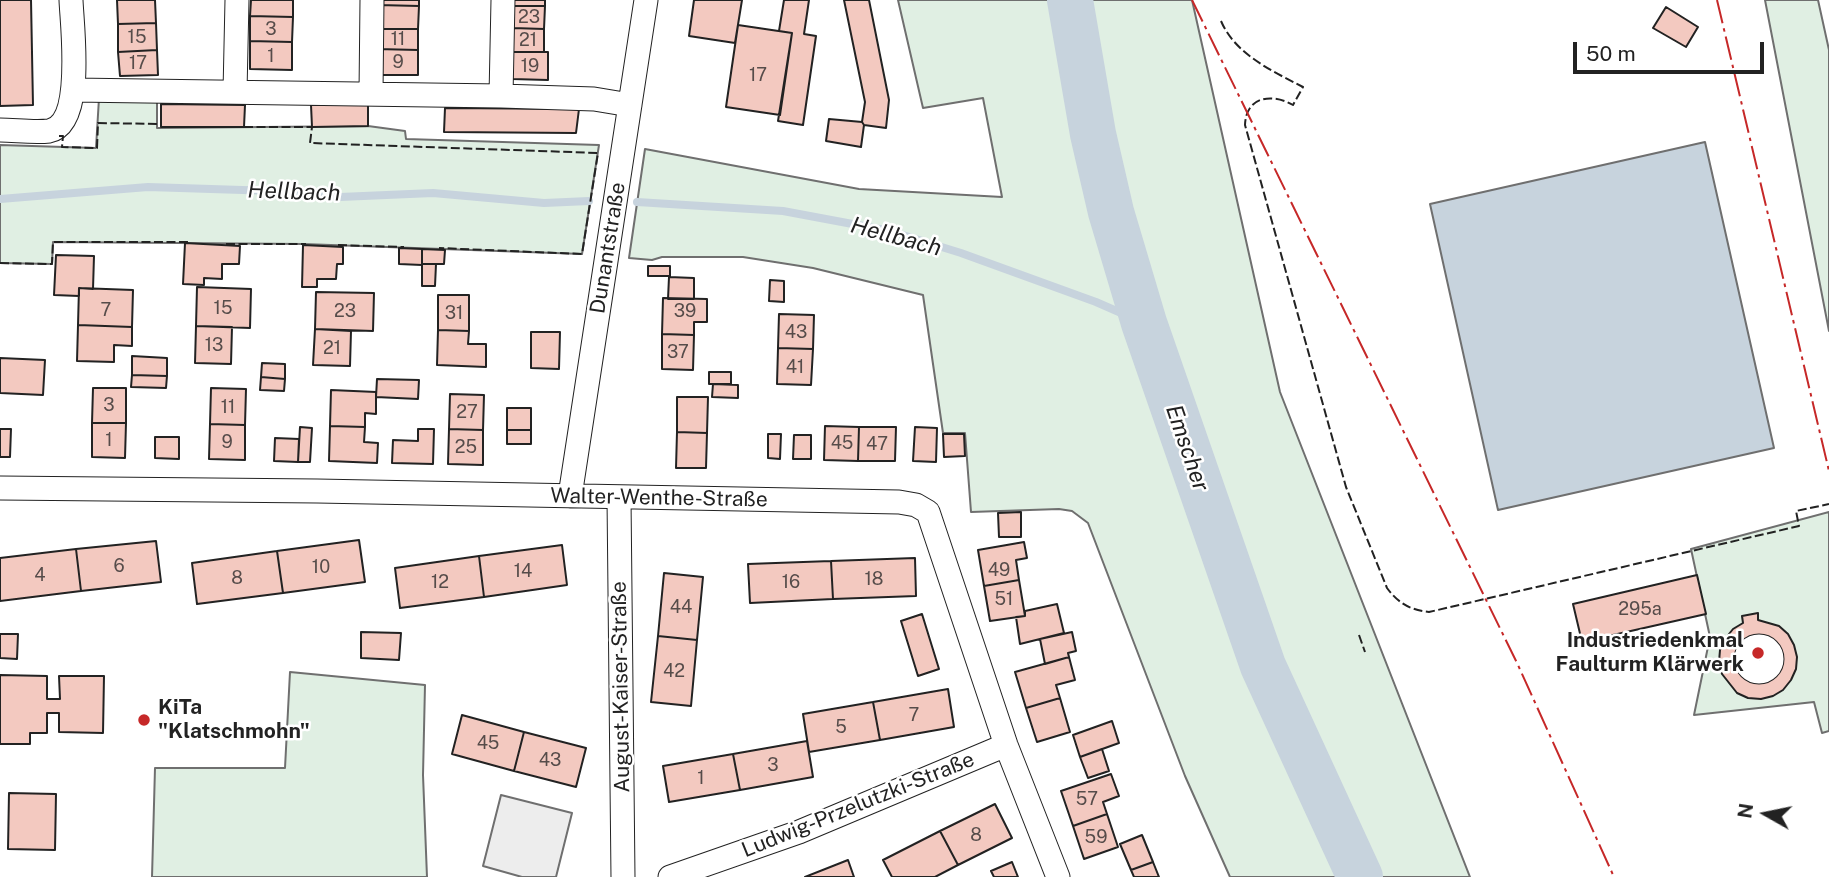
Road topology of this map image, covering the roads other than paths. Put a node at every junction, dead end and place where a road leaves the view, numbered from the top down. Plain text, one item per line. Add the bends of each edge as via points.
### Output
1 (71, 0) edge
2 (237, 0) edge
3 (372, 0) edge
4 (503, 0) edge
5 (646, 0) edge
6 (74, 89) junction
7 (235, 92) junction
8 (371, 93) junction
9 (501, 96) junction
10 (630, 105) junction
11 (0, 130) edge
12 (0, 488) edge
13 (570, 496) junction
14 (619, 498) junction
15 (1006, 746) junction
16 (623, 877) edge
17 (670, 877) edge
18 (1058, 877) edge

1 - 6 street
2 - 7 street
3 - 8 street
4 - 9 street
5 - 10 street, Dunantstraße
6 - 7 street
6 - 11 street via 62,124 50,131
7 - 8 street
8 - 9 street
9 - 10 street
10 - 13 street, Dunantstraße
12 - 13 street, Walter-Wenthe-Straße
13 - 14 street, Walter-Wenthe-Straße
14 - 15 street, Walter-Wenthe-Straße via 899,502 928,512
14 - 16 street, August-Kaiser-Straße
15 - 17 street, Ludwig-Przelutzki-Straße via 799,832
15 - 18 street, Walter-Wenthe-Straße

